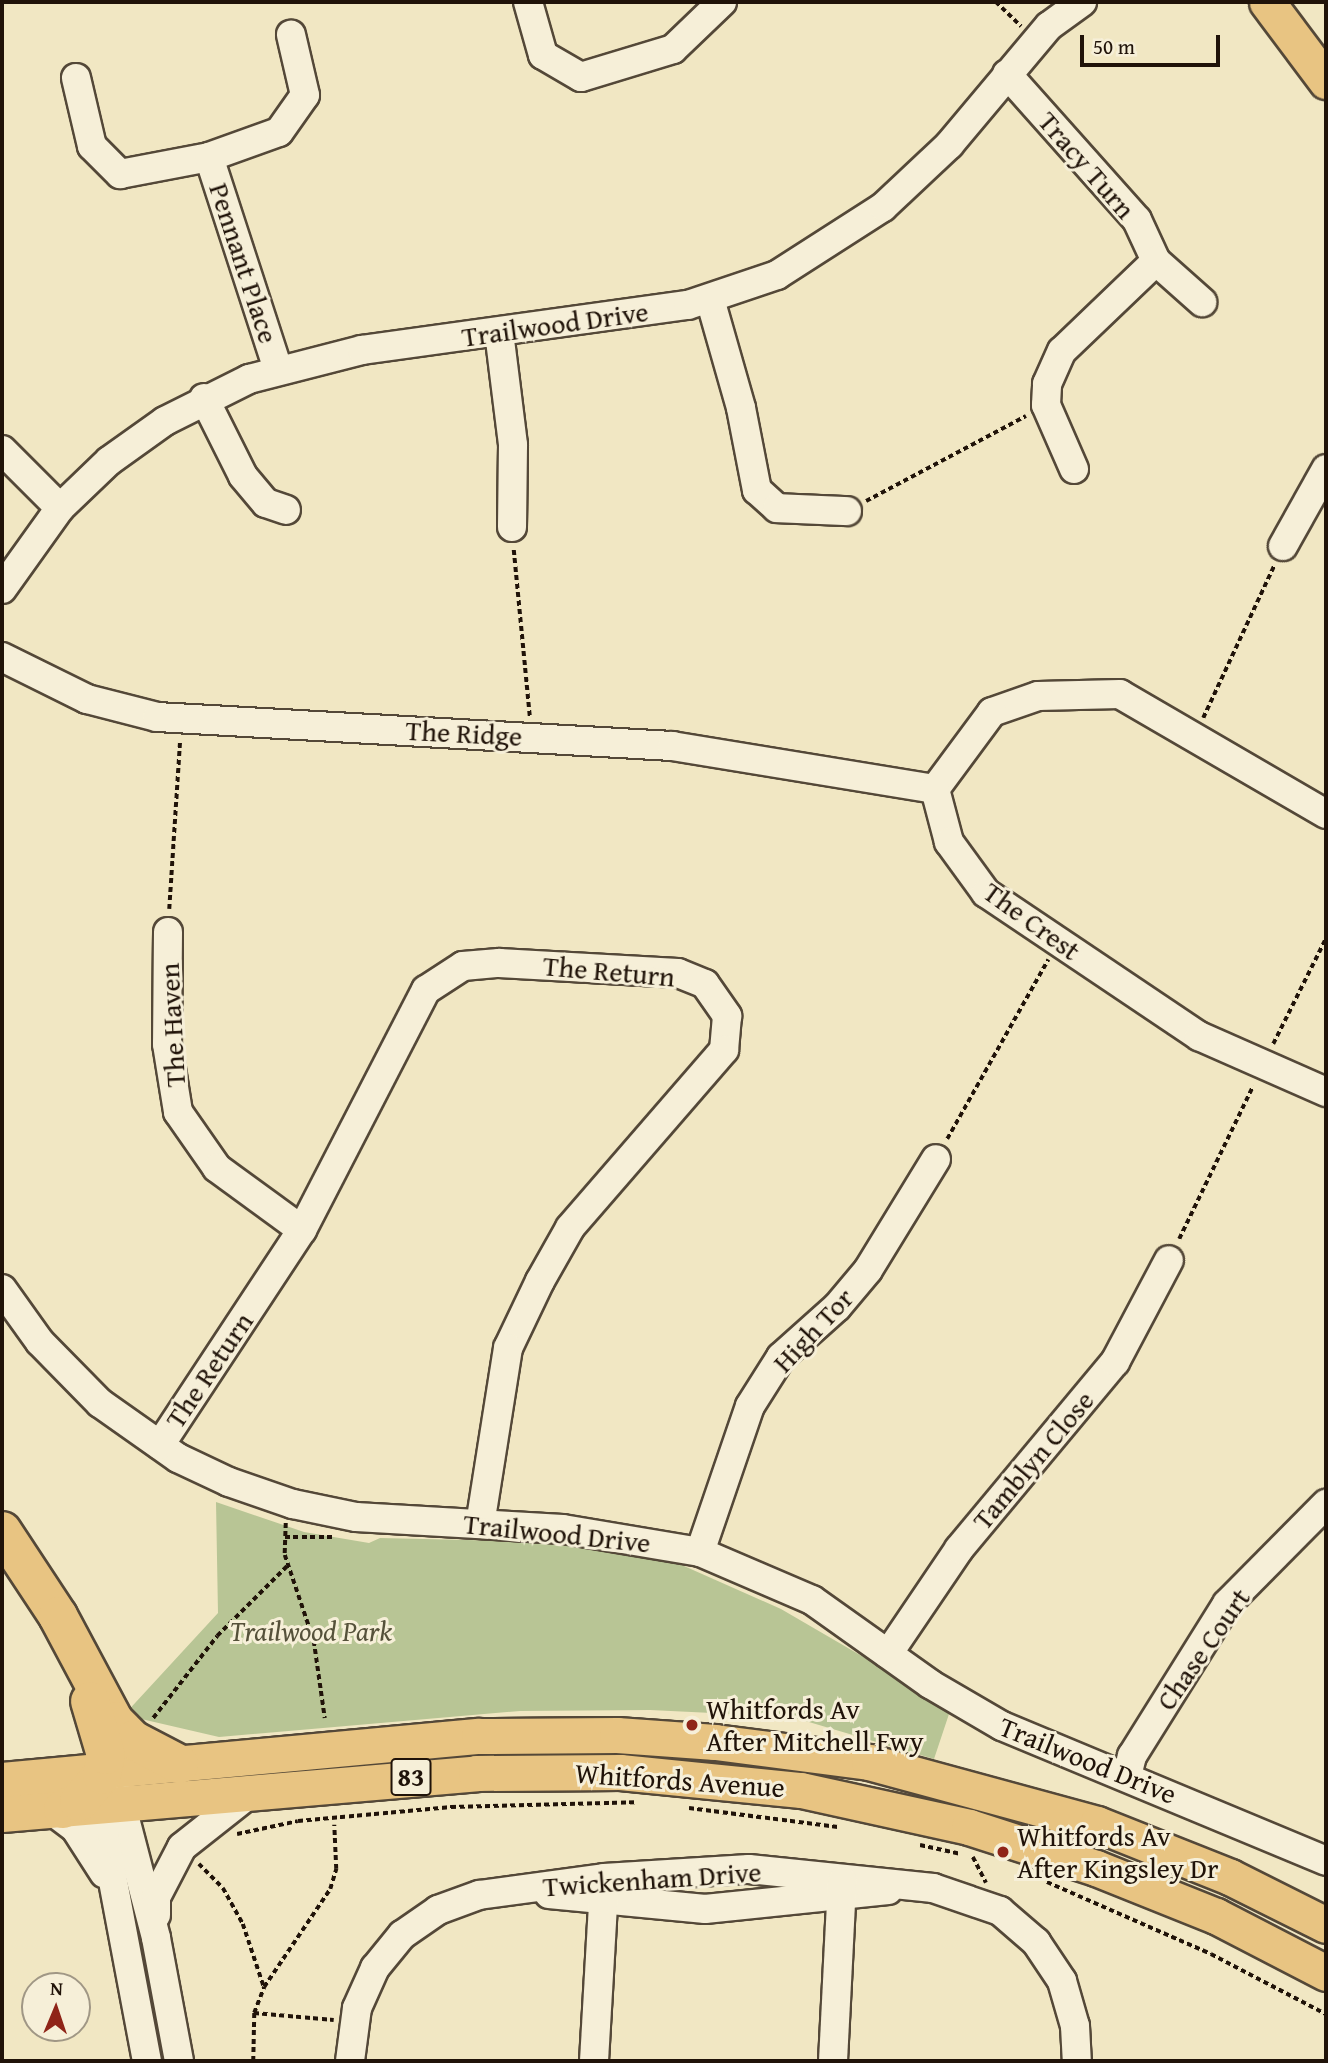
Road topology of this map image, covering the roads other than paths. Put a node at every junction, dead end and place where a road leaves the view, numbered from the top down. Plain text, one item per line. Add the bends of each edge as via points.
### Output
1 (528, 2) edge
2 (722, 2) edge
3 (1082, 2) edge
4 (1267, 2) edge
5 (1287, 2) edge
6 (291, 36) dead end
7 (1326, 57) edge
8 (1007, 74) junction
9 (76, 78) dead end
10 (1326, 82) edge
11 (209, 157) junction
12 (1156, 261) junction
13 (710, 299) junction
14 (1202, 302) dead end
15 (499, 332) junction
16 (278, 369) junction
17 (204, 398) junction
18 (2, 450) edge
19 (1074, 469) dead end
20 (1326, 469) edge
21 (60, 508) junction
22 (286, 510) dead end
23 (847, 511) road end
24 (512, 527) road end
25 (1283, 546) road end
26 (2, 589) edge
27 (2, 657) edge
28 (935, 789) junction
29 (1326, 814) edge
30 (168, 932) road end
31 (1326, 1092) edge
32 (936, 1159) road end
33 (302, 1230) junction
34 (1169, 1260) road end
35 (2, 1289) edge
36 (160, 1445) junction
37 (1326, 1504) edge
38 (480, 1524) junction
39 (2, 1531) edge
40 (700, 1552) junction
41 (74, 1646) junction
42 (888, 1654) junction
43 (168, 1765) junction
44 (1127, 1776) junction
45 (2, 1780) edge
46 (253, 1791) junction
47 (100, 1792) junction
48 (2, 1814) edge
49 (1326, 1861) edge
50 (842, 1886) junction
51 (113, 1887) junction
52 (603, 1891) junction
53 (1326, 1925) edge
54 (156, 1938) junction
55 (1326, 1973) edge
56 (147, 2061) edge
57 (180, 2061) edge
58 (350, 2061) edge
59 (594, 2061) edge
60 (833, 2061) edge
61 (1077, 2061) edge

1 - 2 street via 543,55 581,77 673,49
3 - 8 street, Trailwood Drive via 1049,26
4 - 10 main road
5 - 7 main road
6 - 11 street, Pennant Place via 305,95 279,132
8 - 12 street, Tracy Turn via 1137,220
8 - 13 street, Trailwood Drive via 949,145 883,207 777,275
9 - 11 street, Pennant Place via 92,146 120,174
11 - 16 street, Pennant Place
12 - 14 street, Tracy Turn
12 - 19 street via 1062,351 1047,384 1046,405
13 - 15 street, Trailwood Drive
13 - 23 street via 741,408 757,490 776,508
15 - 16 street, Trailwood Drive via 362,350
15 - 24 street via 513,445
16 - 17 street, Trailwood Drive
17 - 21 street, Trailwood Drive via 136,440
17 - 22 street via 243,476 266,503
18 - 21 street
20 - 25 street
21 - 26 street, Trailwood Drive
27 - 28 street, The Ridge via 110,707 182,719 672,746
28 - 29 street via 992,712 1038,696 1120,694
28 - 31 street, The Crest via 949,842 986,893 1199,1036
30 - 33 street, The Haven via 167,1044 178,1112 217,1168
32 - 40 street, High Tor via 868,1270 837,1307 781,1357 750,1406
33 - 36 street, The Return
33 - 38 street, The Return via 426,990 463,966 499,963 678,974 705,984 727,1016 724,1050 570,1228 535,1292 509,1348
34 - 42 street, Tamblyn Close via 1115,1362 958,1549
35 - 36 street, Trailwood Drive via 68,1375
36 - 38 street, Trailwood Drive via 229,1482 293,1504 356,1517
37 - 44 street, Chase Court via 1227,1604 1132,1756
38 - 40 street, Trailwood Drive via 608,1533
39 - 41 highway
40 - 42 street, Trailwood Drive via 811,1600
41 - 43 highway via 114,1721
41 - 47 highway
42 - 44 street, Trailwood Drive via 973,1712
43 - 47 main road, Whitfords Avenue / 83
43 - 53 main road, Whitfords Avenue / 83 via 545,1733 671,1738 821,1754 953,1781 1097,1824 1230,1877
44 - 49 street, Trailwood Drive
45 - 47 main road, Whitfords Avenue / 83
46 - 47 main road, Whitfords Avenue / 83
46 - 54 street via 186,1842 167,1869 156,1896
46 - 55 main road, Whitfords Avenue / 83 via 569,1771 801,1790 969,1827 1096,1868 1216,1916
47 - 48 main road, Whitfords Avenue / 83
47 - 51 street
47 - 51 street via 75,1828
47 - 54 street
50 - 52 street, Twickenham Drive via 712,1869
50 - 52 street, Twickenham Drive via 705,1909
50 - 60 street
50 - 61 street, Twickenham Drive via 910,1886 979,1900 1036,1942 1070,2003
51 - 56 street
52 - 58 street, Twickenham Drive via 519,1890 448,1905 395,1943 360,1997
52 - 59 street
54 - 57 street

